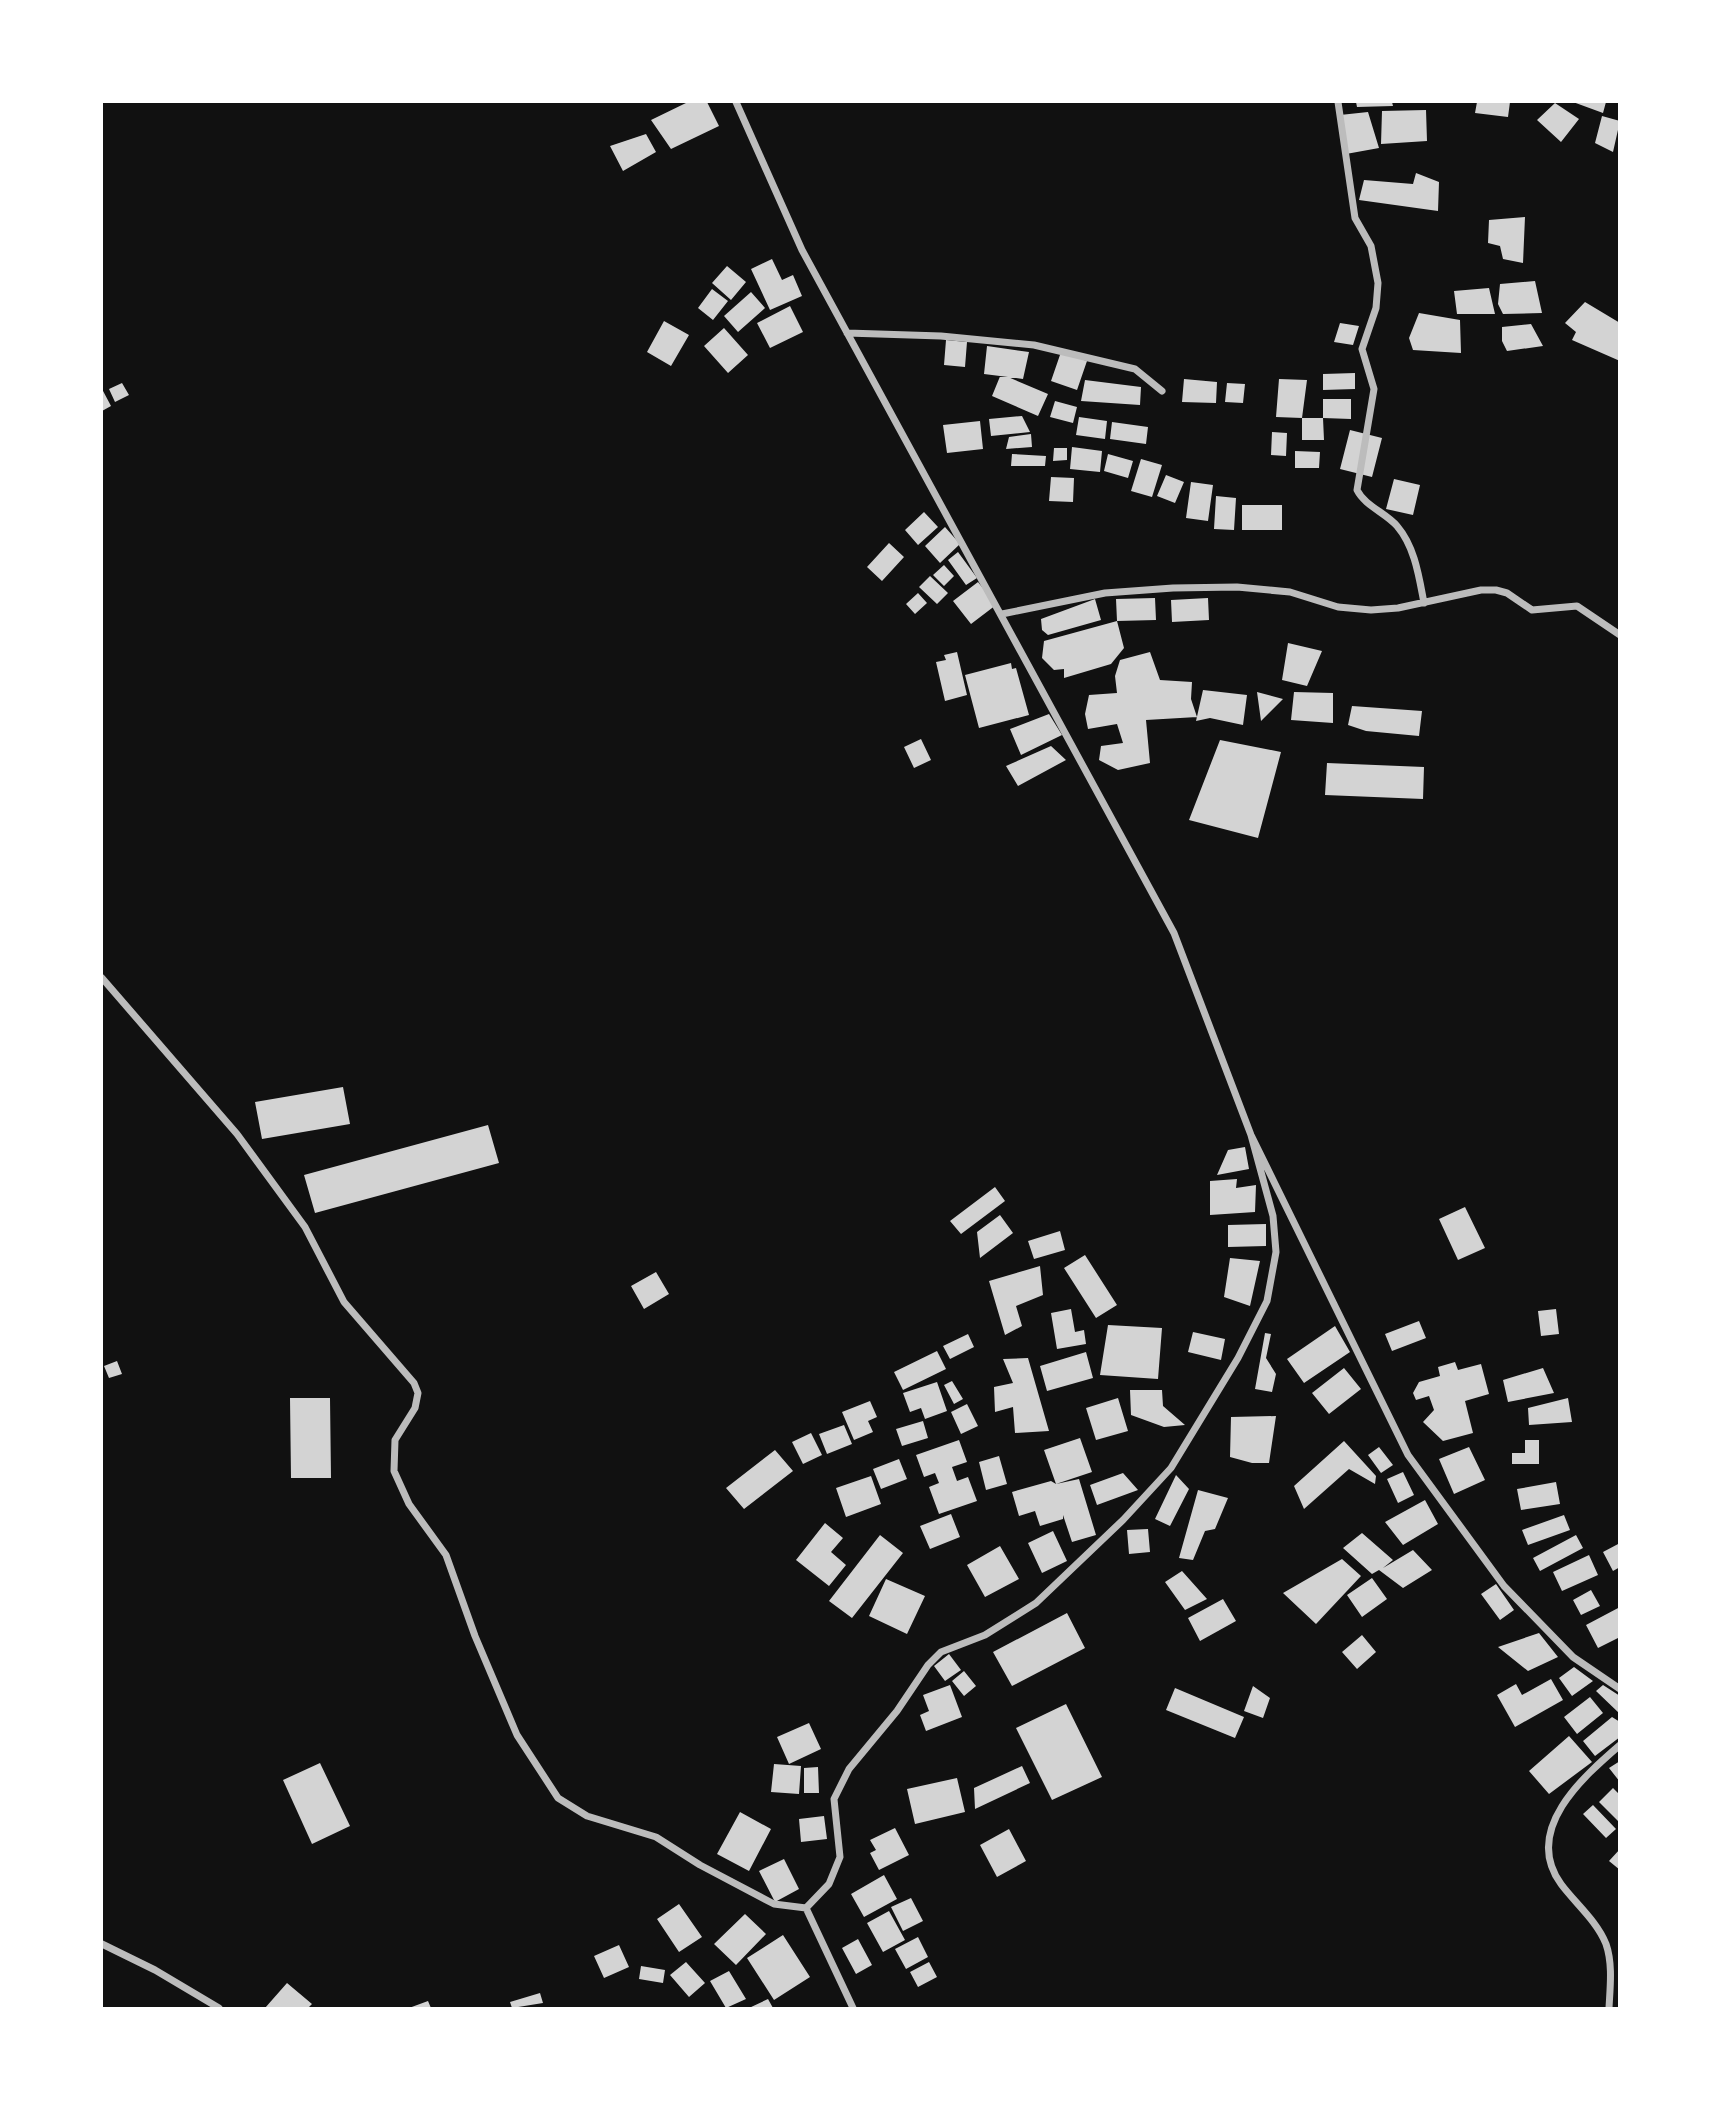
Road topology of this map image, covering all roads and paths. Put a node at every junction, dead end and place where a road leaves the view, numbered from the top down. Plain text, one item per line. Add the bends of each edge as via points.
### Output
1 (736, 102) edge
2 (1338, 102) edge
3 (847, 333) junction
4 (1162, 391) dead end
5 (1424, 603) junction
6 (1002, 614) junction
7 (1619, 635) edge
8 (102, 978) edge
9 (1251, 1135) junction
10 (1619, 1689) edge
11 (1619, 1745) edge
12 (806, 1908) junction
13 (102, 1944) edge
14 (850, 2007) edge
15 (219, 2008) edge
16 (1609, 2008) edge

1 - 3 street via 802,250
2 - 5 street via 1355,218 1374,254 1379,294 1362,349 1374,388 1357,490 1407,541
3 - 4 street via 1034,345 1135,369
3 - 6 street
5 - 6 street via 1371,610 1338,607 1290,592 1173,588 1105,593
5 - 7 street via 1496,590 1532,610 1577,606
6 - 9 street via 1174,933
8 - 12 street via 237,1134 305,1227 344,1302 414,1383 418,1394 415,1408 395,1440 394,1471 409,1504 446,1555 517,1735 558,1798 587,1816 656,1837 774,1904
9 - 10 street via 1408,1455 1504,1586 1573,1657
9 - 12 street via 1273,1216 1276,1252 1267,1301 1214,1399 1171,1468 1070,1573 1004,1625 941,1652 928,1665 897,1712 849,1769 834,1799 840,1857 829,1884
11 - 16 street via 1579,1780 1552,1821 1549,1844 1559,1881 1606,1945
12 - 14 street
13 - 15 street

